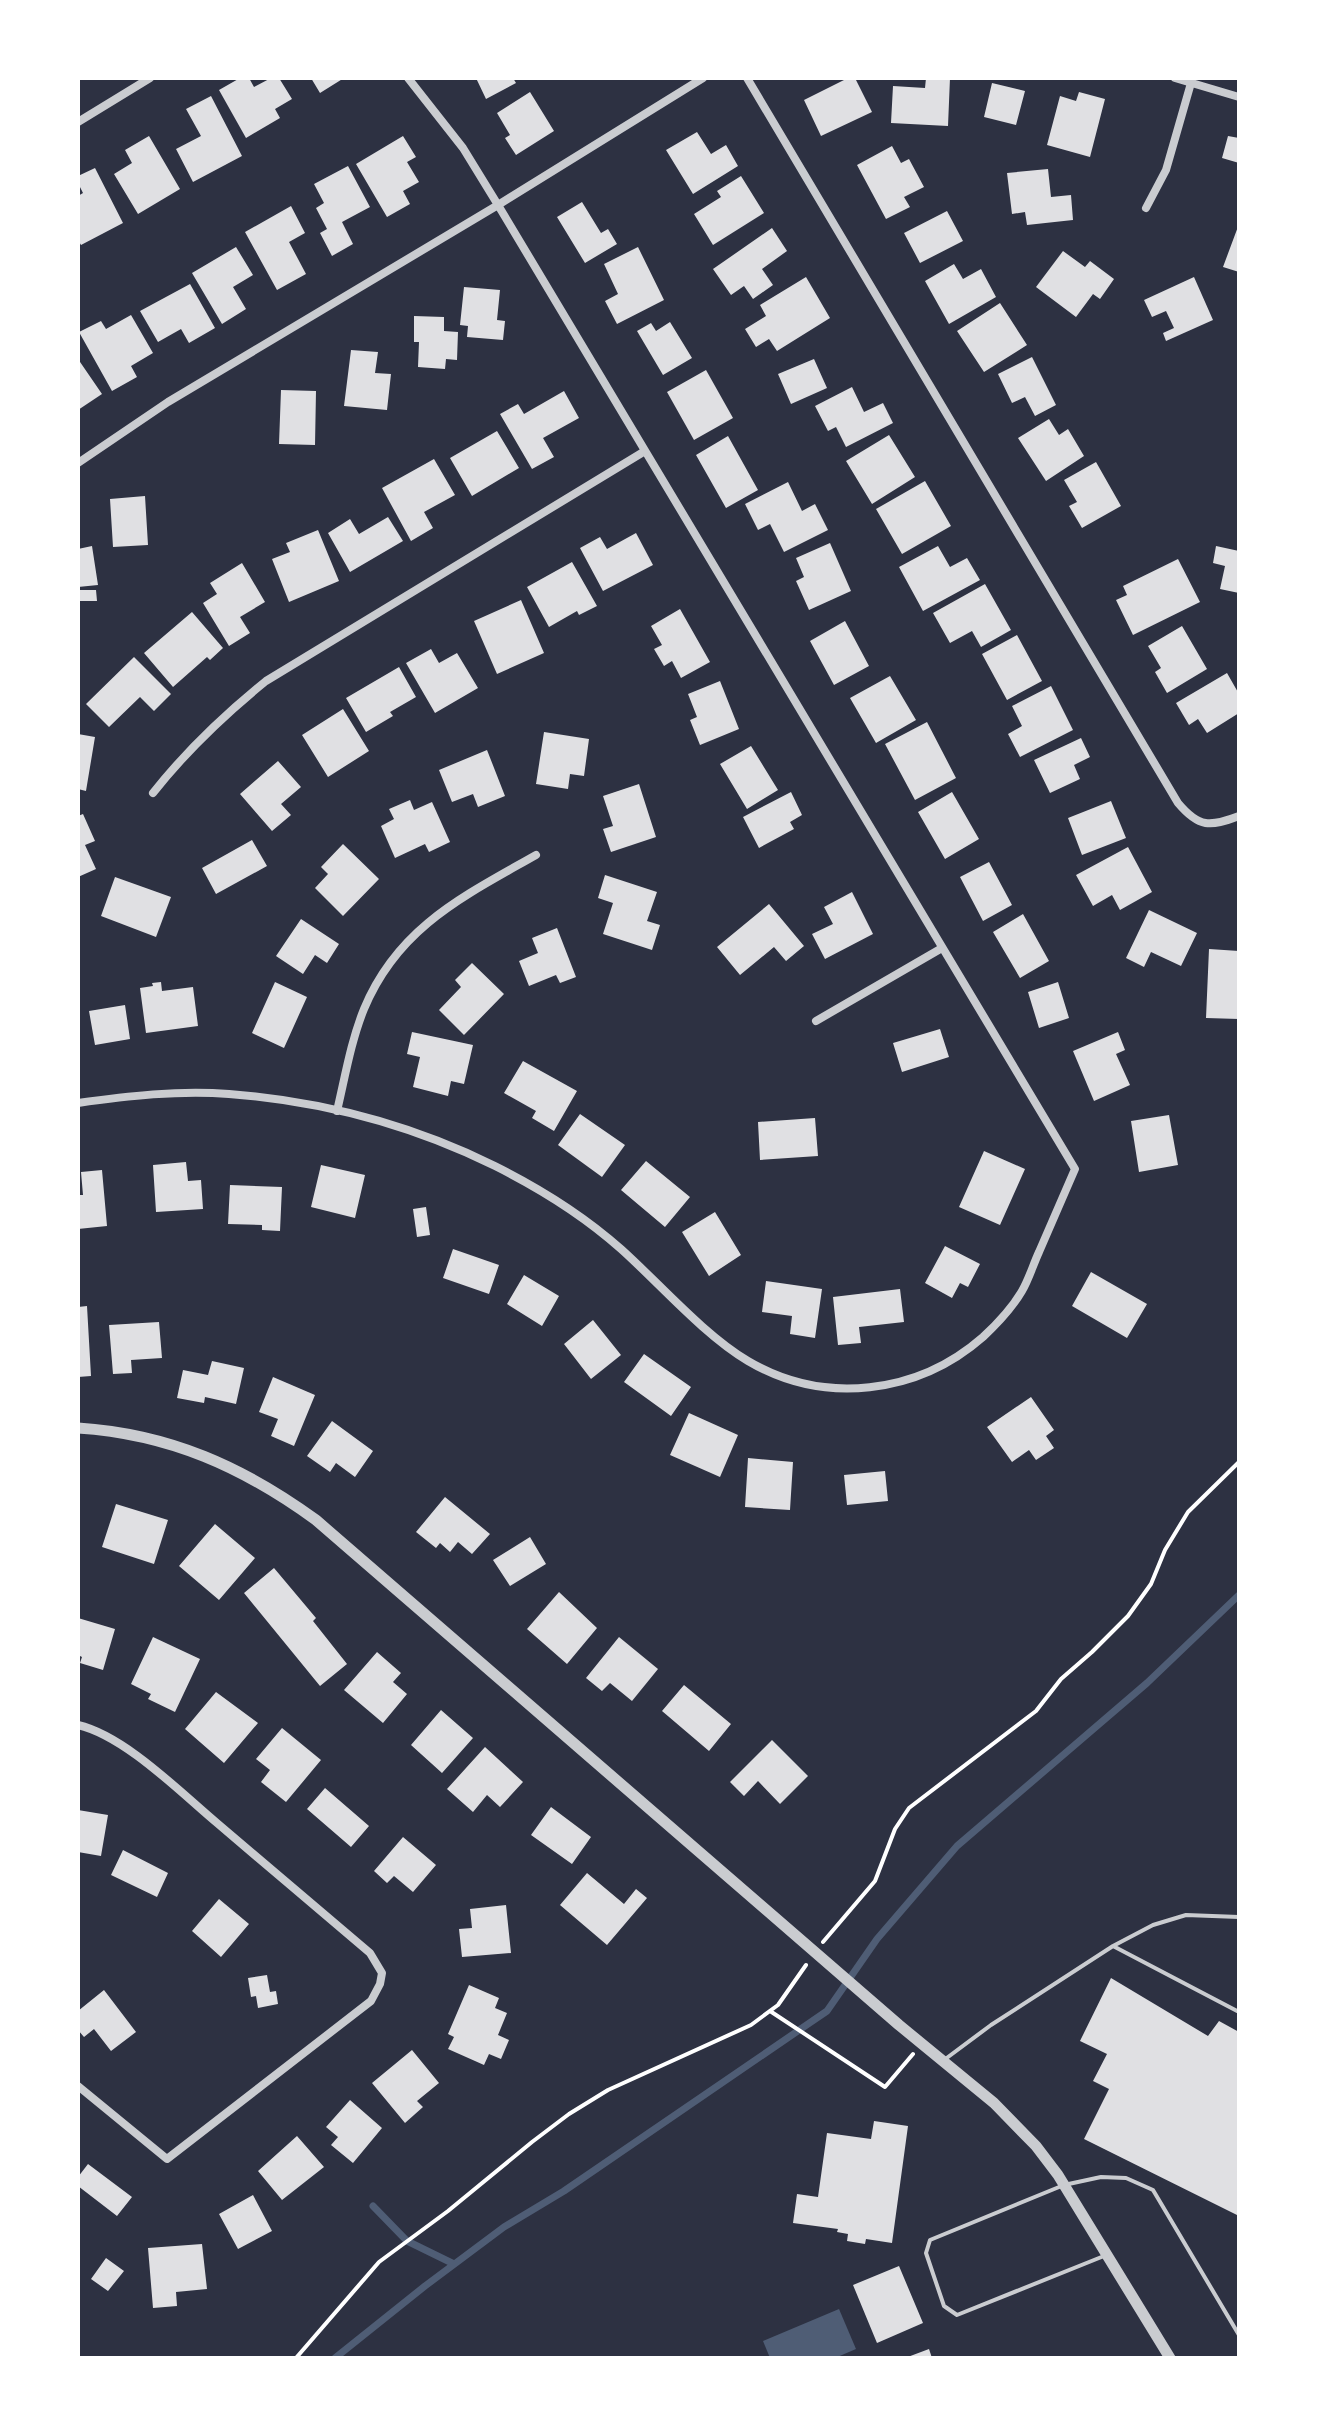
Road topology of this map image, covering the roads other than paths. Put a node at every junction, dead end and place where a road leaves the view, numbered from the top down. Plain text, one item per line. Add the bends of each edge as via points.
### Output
1 (150, 78) edge
2 (408, 78) edge
3 (703, 78) edge
4 (747, 78) edge
5 (1175, 78) edge
6 (1191, 83) junction
7 (1239, 97) edge
8 (78, 122) edge
9 (498, 205) junction
10 (1146, 208) dead end
11 (645, 451) junction
12 (78, 463) edge
13 (153, 793) dead end
14 (1239, 816) edge
15 (536, 855) dead end
16 (942, 948) junction
17 (816, 1021) dead end
18 (78, 1103) edge
19 (337, 1111) junction
20 (78, 1428) edge
21 (78, 1725) edge
22 (1239, 1917) edge
23 (1113, 1946) junction
24 (1239, 2012) edge
25 (944, 2060) junction
26 (78, 2086) edge
27 (1064, 2185) junction
28 (1107, 2255) junction
29 (1239, 2335) edge
30 (1170, 2358) edge

1 - 8 street
2 - 9 street via 463,148
3 - 9 street
4 - 14 street via 1178,803 1199,823 1216,825
5 - 6 street
6 - 7 street
6 - 10 street via 1166,170
9 - 11 street
9 - 12 street via 168,402
11 - 13 street via 266,681 223,716
11 - 16 street
15 - 19 street via 437,914 388,965 361,1017
16 - 17 street
16 - 19 street via 1075,1169 1021,1292 996,1325 965,1353 908,1380 867,1388 785,1378 747,1360 714,1335 618,1246 560,1203 443,1142
18 - 19 street via 226,1093
20 - 25 street via 172,1443 246,1474 286,1498
21 - 26 street via 119,1744 159,1773 370,1953 382,1973 371,2001 167,2159
22 - 23 lane via 1186,1915
23 - 24 lane
23 - 25 lane
25 - 27 street via 1012,2120
27 - 28 street
27 - 28 lane via 930,2240 926,2253 944,2306 957,2315
27 - 29 lane via 1126,2178 1153,2190
28 - 30 street

